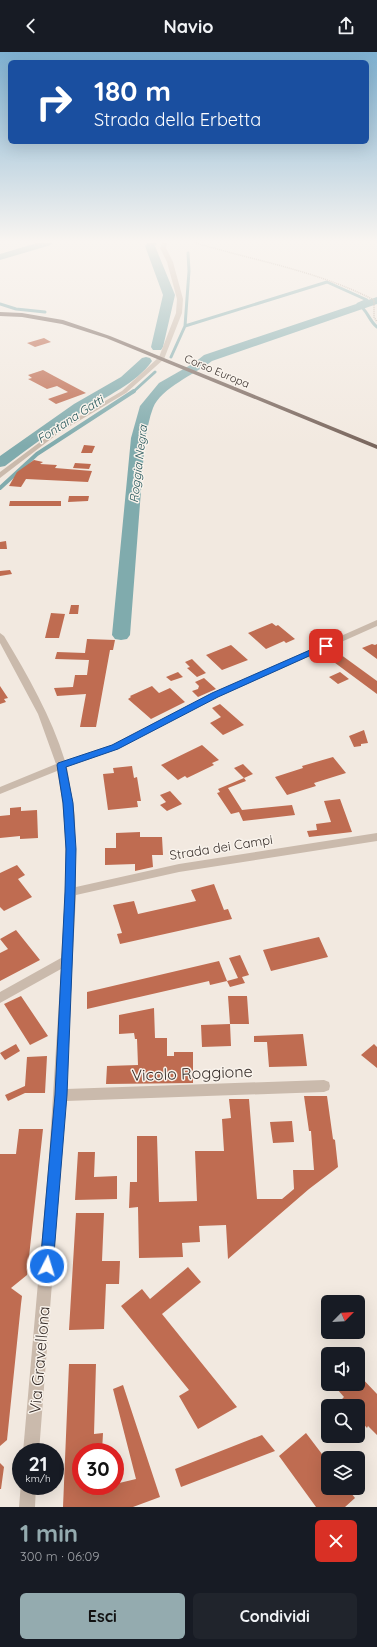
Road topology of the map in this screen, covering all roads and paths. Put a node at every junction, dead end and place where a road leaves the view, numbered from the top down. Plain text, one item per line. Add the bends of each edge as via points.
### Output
1 (179, 311) edge
2 (374, 311) edge
3 (0, 314) edge
4 (377, 322) edge
5 (162, 358) junction
6 (377, 447) edge
7 (0, 476) edge
8 (377, 623) edge
9 (0, 636) edge
10 (62, 765) junction
11 (0, 791) edge
12 (377, 837) edge
13 (70, 892) junction
14 (67, 960) junction
15 (0, 998) edge
16 (324, 1086) dead end
17 (61, 1095) junction
18 (32, 1443) edge
19 (28, 1495) edge
20 (27, 1507) edge

1 - 5 street
2 - 4 path
3 - 5 main road, Corso Europa via 63,322
5 - 6 main road, Corso Europa
5 - 7 street via 124,392 58,431
8 - 10 street via 215,695 115,747
9 - 10 street, Via Gravellona via 36,700
10 - 11 street
10 - 13 street, Via Gravellona via 71,849
12 - 13 street, Strada dei Campi via 179,868
13 - 14 street, Via Gravellona
14 - 15 street
14 - 17 street, Via Gravellona
16 - 17 street, Vicolo Roggione
17 - 18 street, Via Gravellona
19 - 20 street

